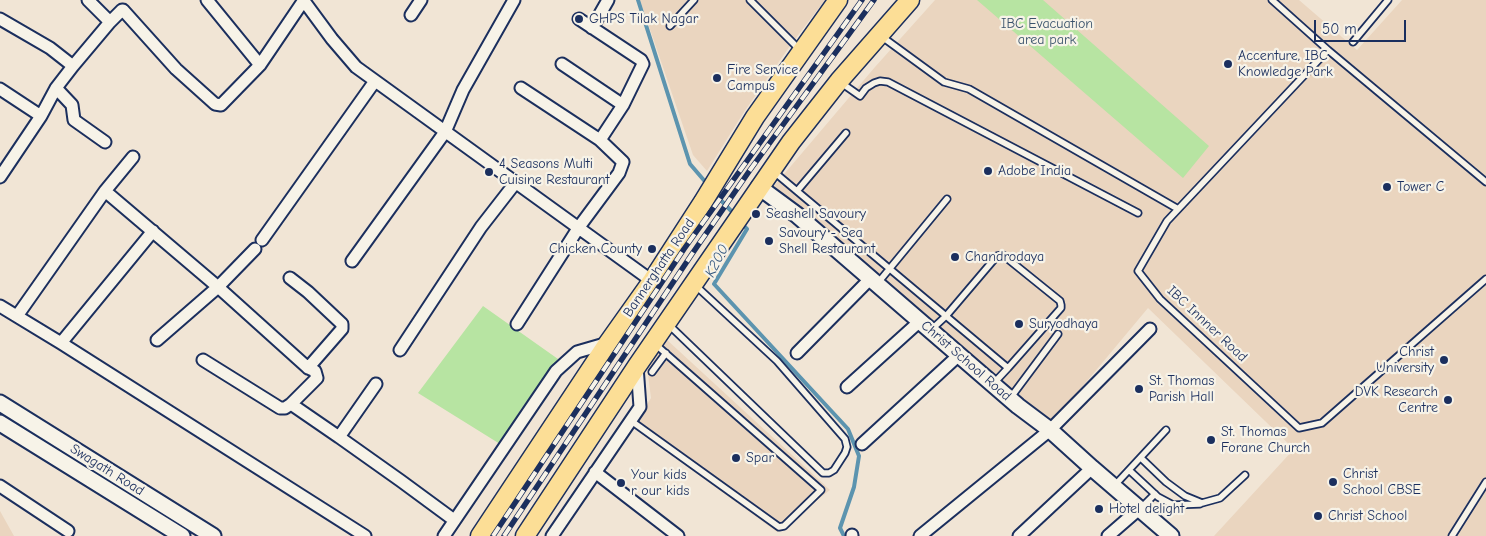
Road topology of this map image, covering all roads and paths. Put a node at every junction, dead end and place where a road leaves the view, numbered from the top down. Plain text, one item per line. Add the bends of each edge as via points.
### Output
1 (88, 0) edge
2 (207, 0) edge
3 (304, 0) edge
4 (421, 0) edge
5 (514, 0) edge
6 (608, 0) edge
7 (694, 0) edge
8 (750, 0) edge
9 (838, 0) edge
10 (910, 0) edge
11 (1272, 0) edge
12 (1388, 0) edge
13 (411, 15) dead end
14 (0, 19) edge
15 (579, 20) dead end
16 (110, 22) junction
17 (670, 26) dead end
18 (592, 28) junction
19 (878, 34) junction
20 (1353, 42) dead end
21 (1328, 50) junction
22 (801, 51) junction
23 (260, 64) junction
24 (562, 64) dead end
25 (73, 66) junction
26 (375, 81) junction
27 (839, 81) junction
28 (56, 88) junction
29 (521, 88) dead end
30 (0, 89) edge
31 (623, 105) junction
32 (41, 116) junction
33 (446, 132) junction
34 (846, 133) dead end
35 (600, 140) junction
36 (105, 142) dead end
37 (133, 157) dead end
38 (4, 161) edge
39 (772, 169) junction
40 (0, 176) edge
41 (516, 182) junction
42 (1486, 182) edge
43 (759, 187) junction
44 (105, 191) junction
45 (798, 191) junction
46 (947, 199) dead end
47 (1178, 209) junction
48 (1138, 213) dead end
49 (579, 227) junction
50 (153, 231) junction
51 (352, 261) dead end
52 (890, 269) junction
53 (290, 278) dead end
54 (1486, 279) edge
55 (652, 281) junction
56 (873, 281) junction
57 (693, 284) junction
58 (218, 287) junction
59 (0, 306) edge
60 (17, 316) junction
61 (946, 316) junction
62 (667, 323) junction
63 (518, 324) dead end
64 (925, 326) junction
65 (1150, 329) dead end
66 (1058, 334) dead end
67 (157, 340) dead end
68 (62, 343) junction
69 (608, 343) junction
70 (660, 348) junction
71 (400, 350) dead end
72 (797, 353) dead end
73 (959, 355) junction
74 (203, 360) dead end
75 (308, 368) junction
76 (1008, 368) junction
77 (645, 369) junction
78 (376, 384) dead end
79 (993, 384) junction
80 (847, 388) dead end
81 (1009, 399) junction
82 (0, 403) edge
83 (291, 404) junction
84 (630, 420) junction
85 (0, 423) edge
86 (1050, 430) junction
87 (1166, 430) dead end
88 (339, 438) junction
89 (862, 444) dead end
90 (1141, 458) junction
91 (1092, 468) junction
92 (1129, 470) junction
93 (595, 472) junction
94 (1245, 476) dead end
95 (1486, 482) edge
96 (0, 486) edge
97 (1113, 487) junction
98 (1155, 494) junction
99 (1202, 503) junction
100 (1139, 509) junction
101 (454, 520) junction
102 (68, 531) dead end
103 (177, 535) edge
104 (213, 536) edge
105 (365, 536) edge
106 (444, 536) edge
107 (480, 536) edge
108 (525, 536) edge
109 (552, 536) edge
110 (678, 536) edge
111 (920, 536) edge
112 (1019, 536) edge
113 (1108, 536) edge
114 (1171, 536) edge
115 (1452, 536) edge

1 - 16 street
2 - 23 street
3 - 23 street
3 - 26 street via 356,67
4 - 13 street
5 - 33 street via 463,90
6 - 18 street
7 - 17 lane
8 - 22 lane
9 - 22 main road, Bannerghatta Road
10 - 19 main road
11 - 21 lane
12 - 20 lane
14 - 25 street via 50,48
15 - 18 street
16 - 23 street via 123,10 176,69 218,105
16 - 25 street
18 - 31 street via 642,60 642,68
19 - 27 main road
19 - 47 lane via 944,82 969,89
21 - 42 lane
21 - 47 lane, IBC Innner Road
22 - 55 main road, Bannerghatta Road via 755,116
24 - 31 street
25 - 28 street
26 - 33 street
26 - 58 street via 258,245
27 - 39 main road
27 - 48 lane via 860,96 866,88 880,81 888,82
28 - 32 street
28 - 36 street via 72,105 74,120
29 - 35 street
30 - 32 street
31 - 35 street
32 - 38 street
33 - 41 street
33 - 51 street
34 - 45 lane
35 - 49 street via 623,162 619,173
37 - 44 street
38 - 40 street
39 - 43 main road
39 - 45 lane
41 - 49 street
41 - 71 street via 481,227
43 - 56 street, Christ School Road via 797,215
43 - 57 main road
44 - 50 street
44 - 60 street
45 - 52 lane
46 - 52 lane
47 - 54 lane, IBC Innner Road via 1167,221 1138,271 1160,298 1299,428 1322,423
49 - 55 street
49 - 63 street
50 - 58 street
50 - 68 street
52 - 56 lane
52 - 61 lane
53 - 75 street via 342,324
55 - 69 main road, Bannerghatta Road
56 - 64 street, Christ School Road
56 - 72 street
57 - 62 main road
57 - 62 lane via 777,361 845,439 845,453 834,470 829,474 823,473
58 - 67 street
58 - 75 street
59 - 60 street
60 - 68 street
61 - 64 lane
61 - 76 lane
61 - 76 lane via 999,255 1060,300 1061,308
62 - 70 main road
64 - 73 street, Christ School Road
64 - 80 street
65 - 86 street
66 - 81 lane
68 - 105 street
69 - 101 street via 577,352 556,371
69 - 107 main road, Bannerghatta Road
70 - 77 main road
70 - 84 lane via 821,490 780,527
73 - 79 street, Christ School Road
73 - 89 street
74 - 83 street via 280,408
75 - 83 street via 315,371 317,378
76 - 79 lane
77 - 84 street via 640,407
77 - 108 main road via 611,406
78 - 88 street
79 - 81 street, Christ School Road
81 - 86 street, Christ School Road
82 - 104 street, Swagath Road
83 - 88 street
84 - 93 street
85 - 103 street, Swagath Road
86 - 91 street, Christ School Road
86 - 111 street
87 - 90 lane
88 - 101 street
90 - 92 lane
90 - 99 lane via 1166,482 1185,496
91 - 97 street, Christ School Road
91 - 112 street
92 - 97 lane
92 - 98 lane
93 - 109 street
93 - 110 street
94 - 99 lane via 1220,498
95 - 115 lane
96 - 102 street
97 - 100 street, Christ School Road
98 - 99 lane via 1173,506
98 - 100 lane
100 - 113 street
100 - 114 street, Christ School Road
101 - 106 street

